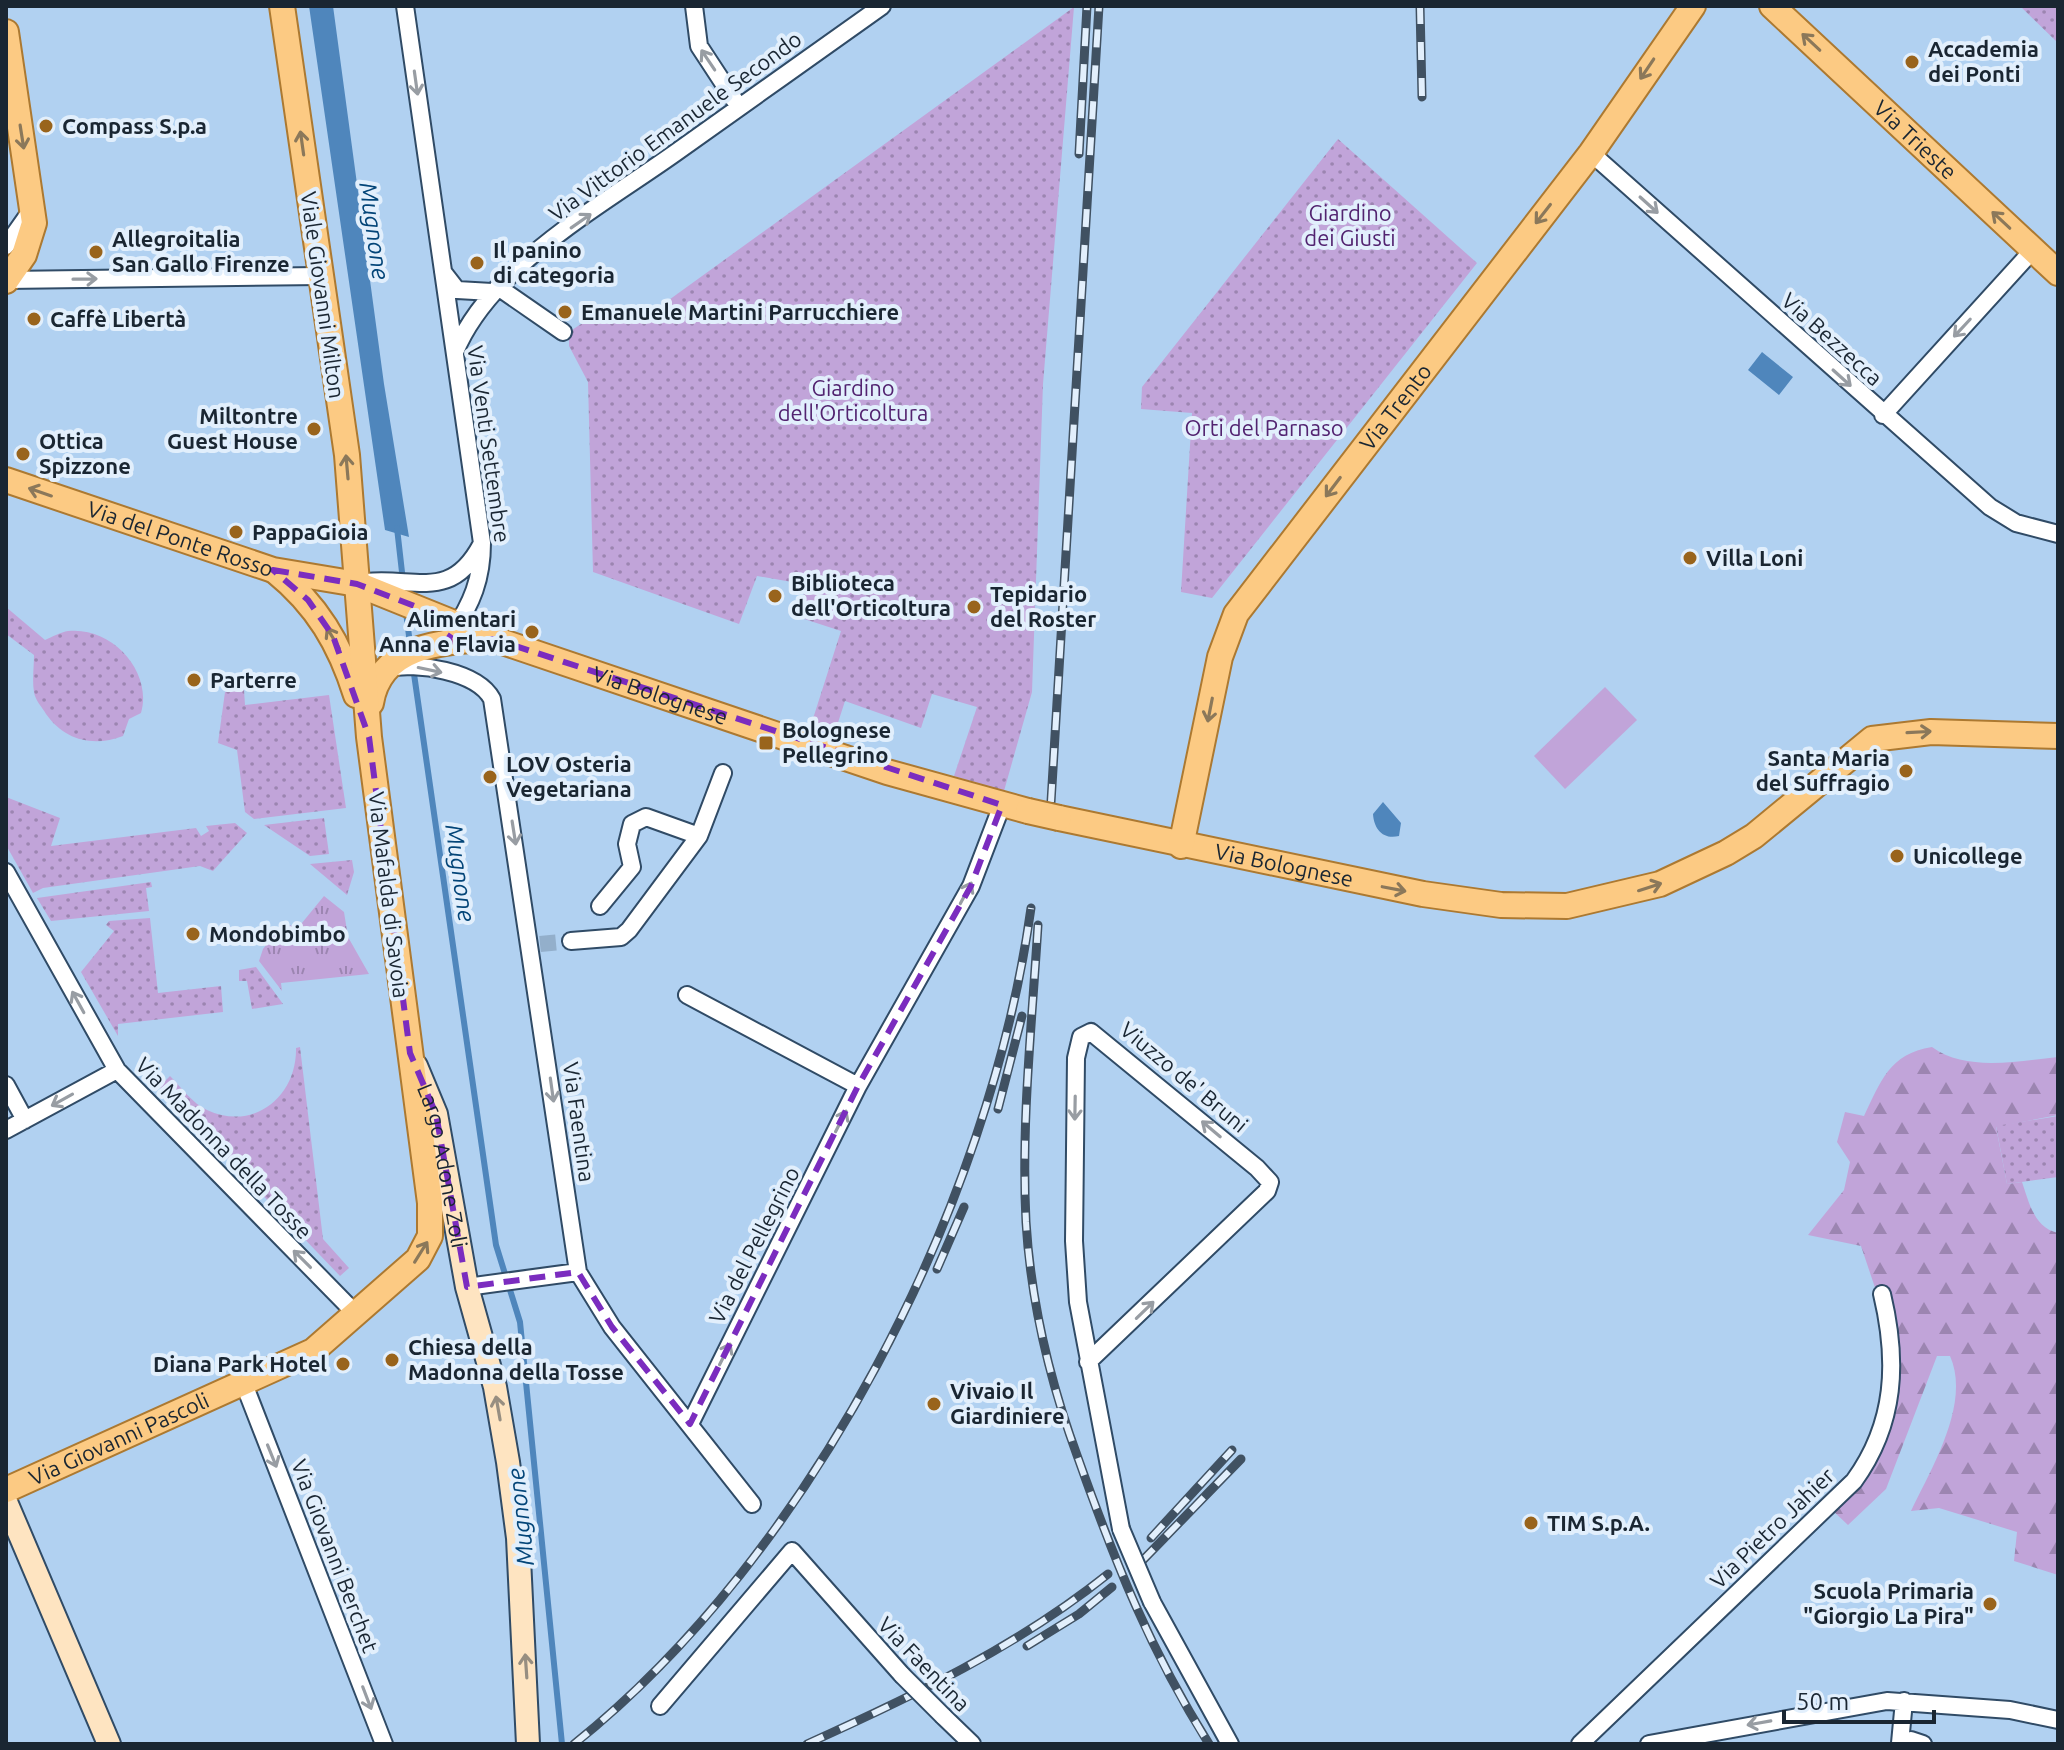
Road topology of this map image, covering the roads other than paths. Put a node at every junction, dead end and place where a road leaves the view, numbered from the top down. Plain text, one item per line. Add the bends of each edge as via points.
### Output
1 (282, 6) edge
2 (405, 6) edge
3 (694, 6) edge
4 (882, 6) edge
5 (1693, 6) edge
6 (1772, 6) edge
7 (6, 32) edge
8 (739, 107) junction
9 (1591, 153) junction
10 (32, 203) junction
11 (6, 246) edge
12 (2033, 250) junction
13 (441, 266) junction
14 (2058, 273) edge
15 (321, 276) junction
16 (6, 280) edge
17 (495, 290) junction
18 (563, 332) dead end
19 (454, 354) junction
20 (1883, 415) junction
21 (6, 480) edge
22 (2058, 534) edge
23 (482, 543) junction
24 (273, 570) junction
25 (357, 584) junction
26 (388, 591) junction
27 (456, 630) junction
28 (392, 665) junction
29 (2058, 736) edge
30 (369, 737) junction
31 (723, 773) dead end
32 (1002, 805) junction
33 (699, 836) junction
34 (1181, 846) junction
35 (6, 872) edge
36 (600, 906) dead end
37 (571, 941) tunnel mouth
38 (687, 995) dead end
39 (410, 1053) junction
40 (117, 1070) junction
41 (6, 1085) edge
42 (858, 1086) junction
43 (25, 1120) junction
44 (6, 1130) edge
45 (578, 1272) junction
46 (475, 1286) junction
47 (1882, 1294) dead end
48 (357, 1315) junction
49 (1088, 1362) junction
50 (244, 1384) junction
51 (690, 1424) junction
52 (6, 1490) edge
53 (6, 1502) edge
54 (752, 1504) dead end
55 (1904, 1701) junction
56 (660, 1706) dead end
57 (2058, 1720) edge
58 (1900, 1743) edge
59 (109, 1744) edge
60 (384, 1744) edge
61 (528, 1744) edge
62 (972, 1744) edge
63 (1230, 1744) edge
64 (1580, 1744) edge
65 (1649, 1744) edge
66 (1923, 1744) edge

15 -> 1 main road, Viale Giovanni Milton
2 -> 13 street, Via Venti Settembre
8 -> 3 street via 699,46
4 - 8 street, Via Vittorio Emanuele Secondo
5 -> 9 main road, Via Trento
12 -> 6 main road, Via Trieste
7 -> 10 main road
17 -> 8 street, Via Vittorio Emanuele Secondo via 549,243
9 -> 20 street, Via Bezzecca
9 -> 34 main road, Via Trento via 1236,614 1220,657
10 - 11 street
10 - 16 main road via 29,244
12 - 14 main road, Via Trieste
12 -> 20 street
13 - 17 street via 457,290
13 - 19 street, Via Venti Settembre
16 -> 15 street
25 -> 15 main road, Viale Giovanni Milton via 347,455
17 - 18 street
17 - 19 street, Via Vittorio Emanuele Secondo
19 - 23 street, Via Venti Settembre
20 - 22 street, Via Bezzecca via 2003,516
24 -> 21 main road, Via del Ponte Rosso
23 - 26 street via 468,568 456,577
23 - 27 street, Via Venti Settembre via 476,593
24 - 25 main road, Via del Ponte Rosso
30 -> 24 main road, Via Mafalda di Savoia via 333,636 308,600
25 - 26 main road, Via del Ponte Rosso
25 - 30 main road, Via Mafalda di Savoia
26 - 27 main road, Via del Ponte Rosso
27 - 28 main road
27 - 32 main road, Via Bolognese
28 - 30 main road via 373,690
28 -> 45 street, Via Faentina via 464,679 488,692 497,717 536,944
34 -> 29 main road, Via Bolognese via 1423,894 1501,905 1585,904 1678,877 1726,853 1872,739 1931,732
30 - 39 main road, Via Mafalda di Savoia
31 - 33 street
32 - 34 main road, Via Bolognese, bridge
42 -> 32 street, Via del Pellegrino via 971,886
33 - 36 street via 646,817 632,824 627,844 632,867
33 - 37 street via 621,937
40 -> 35 street, Via Madonna della Tosse
38 - 42 street
39 - 46 main road, Largo Adone Zoli via 436,1114
48 -> 39 main road, Largo Adone Zoli via 418,1259 430,1236
40 -> 43 street
48 -> 40 street, Via Madonna della Tosse
41 - 43 street
51 -> 42 street, Via del Pellegrino
43 - 44 street
45 - 46 street
45 - 51 street, Via Faentina via 612,1327
61 -> 46 main road, Largo Adone Zoli via 514,1508
47 - 64 street, Via Pietro Jahier via 1893,1340 1888,1400 1879,1441 1868,1462
48 - 50 main road, Via Giovanni Pascoli via 313,1351
49 -> 49 street, Viuzzo de' Bruni via 1267,1191 1270,1182 1091,1032 1081,1037 1077,1049 1074,1260
49 - 63 street, Viuzzo de' Bruni, bridge via 1121,1529 1152,1602
50 - 52 main road, Via Giovanni Pascoli
50 -> 60 street, Via Giovanni Berchet
51 - 54 street, Via Faentina
53 - 59 main road
55 - 57 street via 2010,1710
55 - 58 street
55 -> 65 street via 1865,1703
56 - 62 street, Via Faentina, bridge via 792,1551 902,1675
58 - 66 street

